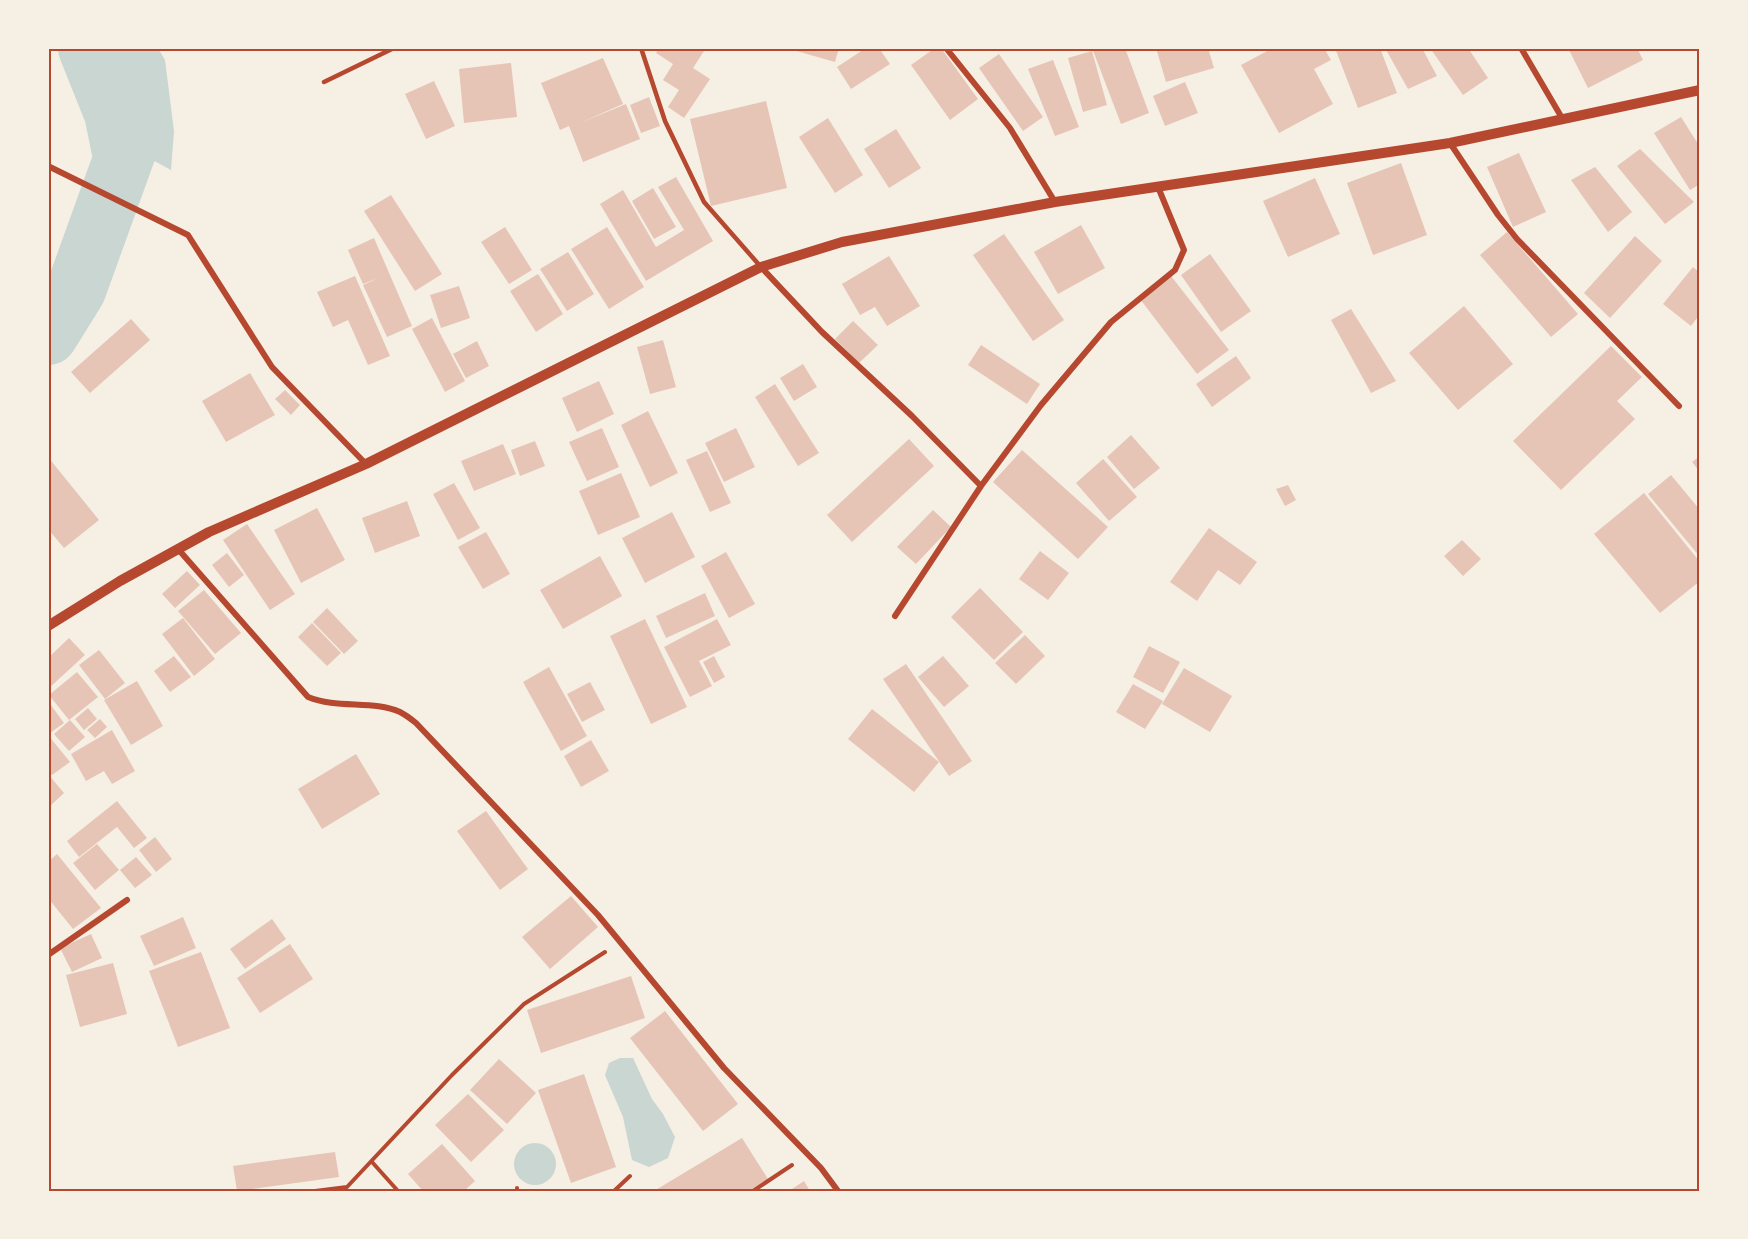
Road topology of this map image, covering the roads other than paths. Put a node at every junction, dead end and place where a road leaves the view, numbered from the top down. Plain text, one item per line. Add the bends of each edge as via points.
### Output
1 (394, 48) edge
2 (641, 48) edge
3 (946, 48) edge
4 (1521, 48) edge
5 (324, 82) dead end
6 (1700, 90) edge
7 (1562, 118) junction
8 (1450, 142) junction
9 (48, 165) edge
10 (1158, 187) junction
11 (1055, 202) junction
12 (761, 267) junction
13 (1679, 406) dead end
14 (366, 464) junction
15 (981, 486) junction
16 (178, 549) junction
17 (895, 616) dead end
18 (48, 626) edge
19 (127, 900) dead end
20 (48, 955) edge
21 (838, 1191) edge

1 - 5 lane
2 - 12 lane via 665,121 704,202
3 - 11 street via 1010,128
4 - 7 street
6 - 7 street
7 - 8 street
8 - 10 street
8 - 13 street via 1517,239
9 - 14 street via 188,235 272,367
10 - 11 street
10 - 15 street via 1184,250 1174,270 1111,322 1041,405
11 - 12 street via 842,242
12 - 14 street
12 - 15 street via 822,332
14 - 16 street
15 - 17 street
16 - 18 street
16 - 21 street via 308,697 321,703 387,708 416,723 598,915 724,1068 821,1168
19 - 20 street

